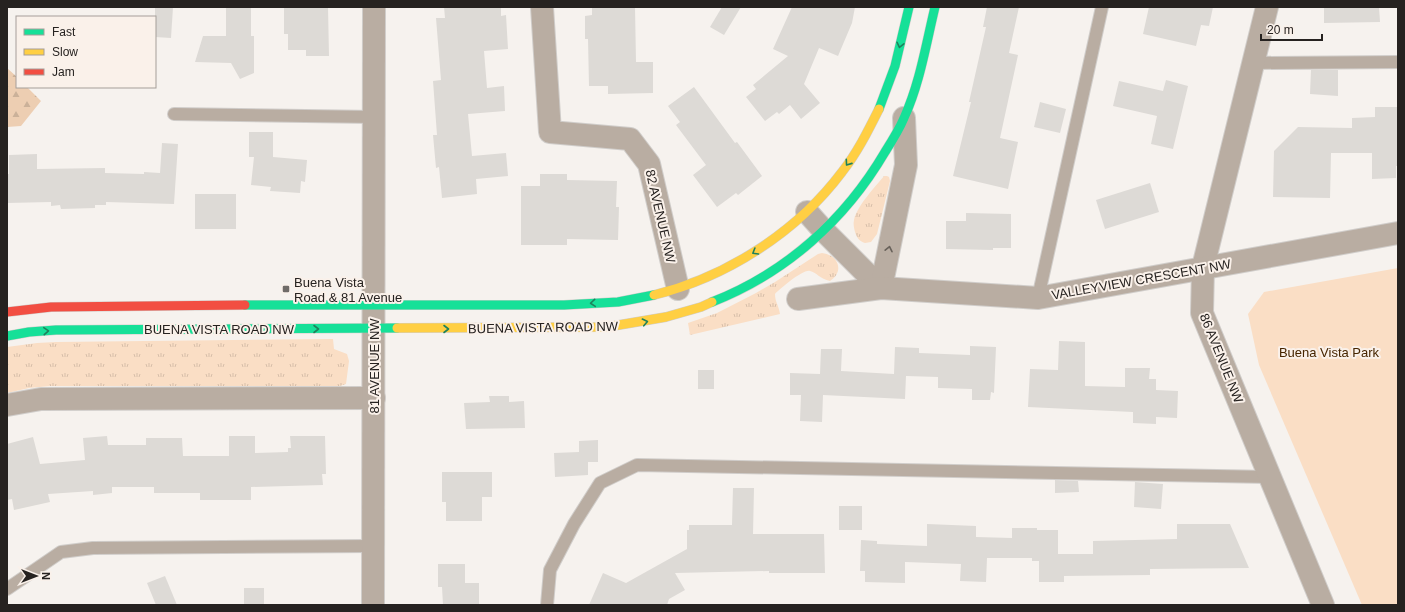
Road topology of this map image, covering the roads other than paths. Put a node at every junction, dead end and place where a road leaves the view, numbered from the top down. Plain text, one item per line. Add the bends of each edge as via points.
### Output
1 (374, 7) edge
2 (542, 7) edge
3 (909, 7) edge
4 (935, 7) edge
5 (1102, 7) edge
6 (1267, 7) edge
7 (1398, 62) edge
8 (1253, 63) junction
9 (174, 114) dead end
10 (374, 117) junction
11 (904, 118) junction
12 (807, 212) junction
13 (824, 231) junction
14 (1398, 233) edge
15 (1203, 267) junction
16 (678, 288) junction
17 (881, 288) junction
18 (1038, 298) junction
19 (798, 299) dead end
20 (374, 304) junction
21 (7, 312) edge
22 (374, 329) junction
23 (7, 336) edge
24 (374, 398) junction
25 (7, 405) edge
26 (1270, 477) junction
27 (373, 546) junction
28 (7, 589) edge
29 (373, 605) edge
30 (547, 605) edge
31 (1323, 605) edge

1 - 10 street, 81 AVENUE NW
2 - 16 street, 82 AVENUE NW via 550,132 630,139 649,164
3 -> 12 street, BUENA VISTA ROAD NW via 898,56 883,101 871,126 842,171
4 - 11 street, BUENA VISTA ROAD NW
5 - 18 lane
6 - 8 street, 86 AVENUE NW
7 - 8 lane
8 - 15 street, 86 AVENUE NW
9 - 10 lane
10 - 20 street, 81 AVENUE NW
11 - 13 street, BUENA VISTA ROAD NW via 864,186
17 -> 11 street via 906,165
12 - 13 street
12 -> 16 street, BUENA VISTA ROAD NW via 784,232 740,261 706,278
13 - 17 street
22 -> 13 street, BUENA VISTA ROAD NW via 571,328 639,323 671,316 732,294 781,266
14 - 15 street, VALLEYVIEW CRESCENT NW
15 - 18 street, VALLEYVIEW CRESCENT NW
15 - 26 street, 86 AVENUE NW via 1202,313
16 -> 20 street, BUENA VISTA ROAD NW via 630,300 574,305
17 - 18 street, VALLEYVIEW CRESCENT NW
17 - 19 street, VALLEYVIEW CRESCENT NW
20 - 21 street, BUENA VISTA ROAD NW via 51,307
20 - 22 street, 81 AVENUE NW
23 -> 22 street, BUENA VISTA ROAD NW via 56,330
22 - 24 street, 81 AVENUE NW
24 - 25 street via 41,399
24 - 27 street, 81 AVENUE NW
26 - 30 lane via 637,465 600,483 596,489 550,570
26 - 31 street, 86 AVENUE NW
27 - 28 lane via 93,548 61,552
27 - 29 street, 81 AVENUE NW

